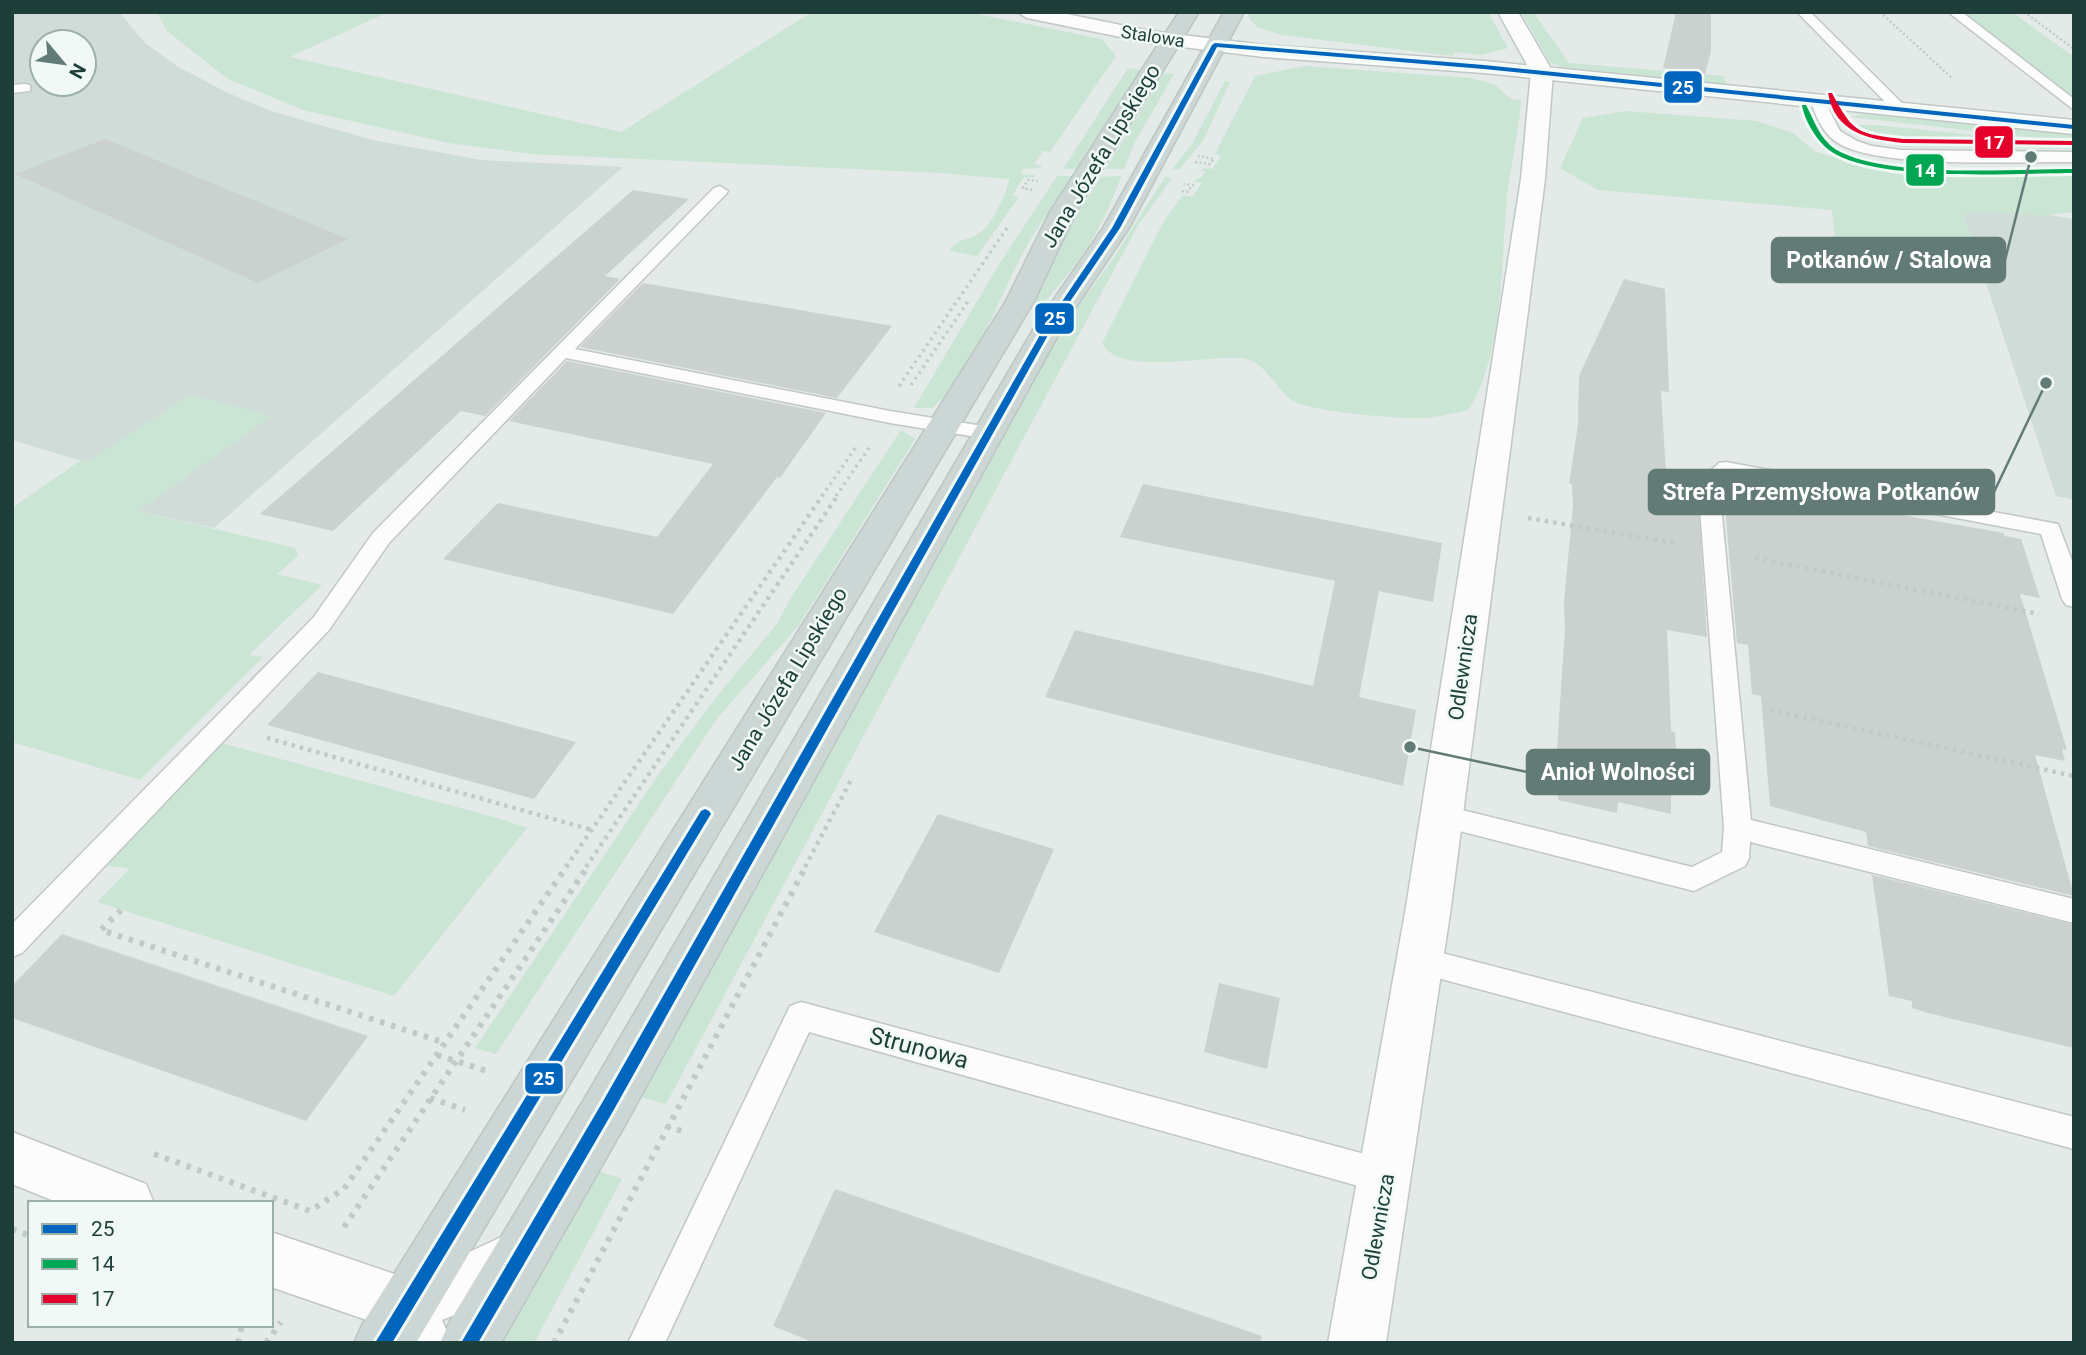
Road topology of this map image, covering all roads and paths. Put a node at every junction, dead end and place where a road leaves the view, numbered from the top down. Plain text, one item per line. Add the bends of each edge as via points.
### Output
1 (1027, 12) edge
2 (1083, 12) edge
3 (1234, 12) edge
4 (1507, 12) edge
5 (1803, 12) edge
6 (1880, 12) edge
7 (1954, 12) edge
8 (2024, 12) edge
9 (1181, 26) edge
10 (1219, 38) junction
11 (2074, 49) edge
12 (1541, 84) junction
13 (1817, 100) junction
14 (2074, 106) edge
15 (1900, 109) junction
16 (1996, 119) junction
17 (2074, 127) edge
18 (2074, 157) edge
19 (720, 191) dead end
20 (1011, 222) dead end
21 (974, 292) dead end
22 (562, 352) junction
23 (884, 416) junction
24 (942, 426) junction
25 (989, 433) junction
26 (1486, 511) junction
27 (1714, 550) junction
28 (2074, 599) edge
29 (2047, 616) dead end
30 (1727, 700) junction
31 (223, 726) junction
32 (855, 771) dead end
33 (2074, 776) edge
34 (1442, 816) junction
35 (1738, 828) junction
36 (593, 830) junction
37 (121, 910) dead end
38 (2074, 911) edge
39 (12, 944) edge
40 (1419, 960) junction
41 (445, 1044) junction
42 (2074, 1133) edge
43 (142, 1149) dead end
44 (12, 1158) edge
45 (1387, 1177) junction
46 (122, 1201) edge
47 (521, 1255) junction
48 (292, 1267) edge
49 (273, 1323) edge
50 (404, 1330) edge
51 (469, 1343) edge
52 (554, 1343) edge
53 (646, 1343) edge
54 (1357, 1343) edge

1 - 9 street, Stalowa
2 - 9 street, Stalowa
3 - 10 main road, Jana Józefa Lipskiego
4 - 12 street
5 - 15 lane
6 - 16 path
7 - 14 lane
8 - 11 path
9 - 10 street, Stalowa
9 - 24 main road, Jana Józefa Lipskiego via 1063,212 1020,301
10 - 12 street, Stalowa via 1362,59 1484,67
10 - 25 main road, Jana Józefa Lipskiego via 1116,228 1048,328
12 - 13 street via 1589,77
12 - 26 street, Odlewnicza via 1533,179
13 - 15 street
13 - 18 lane via 1830,129 1877,152
15 - 16 street
16 - 17 street
19 - 22 lane
20 - 23 path
21 - 23 path
22 - 23 lane
22 - 31 lane via 381,538 321,624
23 - 24 lane
23 - 36 path
23 - 48 path
24 - 25 lane
24 - 50 main road, Jana Józefa Lipskiego
25 - 47 main road, Jana Józefa Lipskiego
26 - 27 path
26 - 34 street, Odlewnicza
27 - 28 lane via 1708,482 1726,468 2050,529
27 - 29 path
27 - 30 lane
30 - 33 path
30 - 35 lane
31 - 36 path
31 - 39 lane
32 - 52 path
34 - 35 lane via 1694,879 1735,858
34 - 40 street, Odlewnicza
35 - 38 lane
36 - 41 path
37 - 41 path via 101,930
40 - 42 lane
40 - 45 street, Odlewnicza
41 - 43 path via 344,1189 310,1211
44 - 46 street
45 - 53 lane, Strunowa via 800,1016
45 - 54 street, Odlewnicza
47 - 50 street via 466,1283
47 - 51 main road, Jana Józefa Lipskiego
48 - 49 path
48 - 50 street

